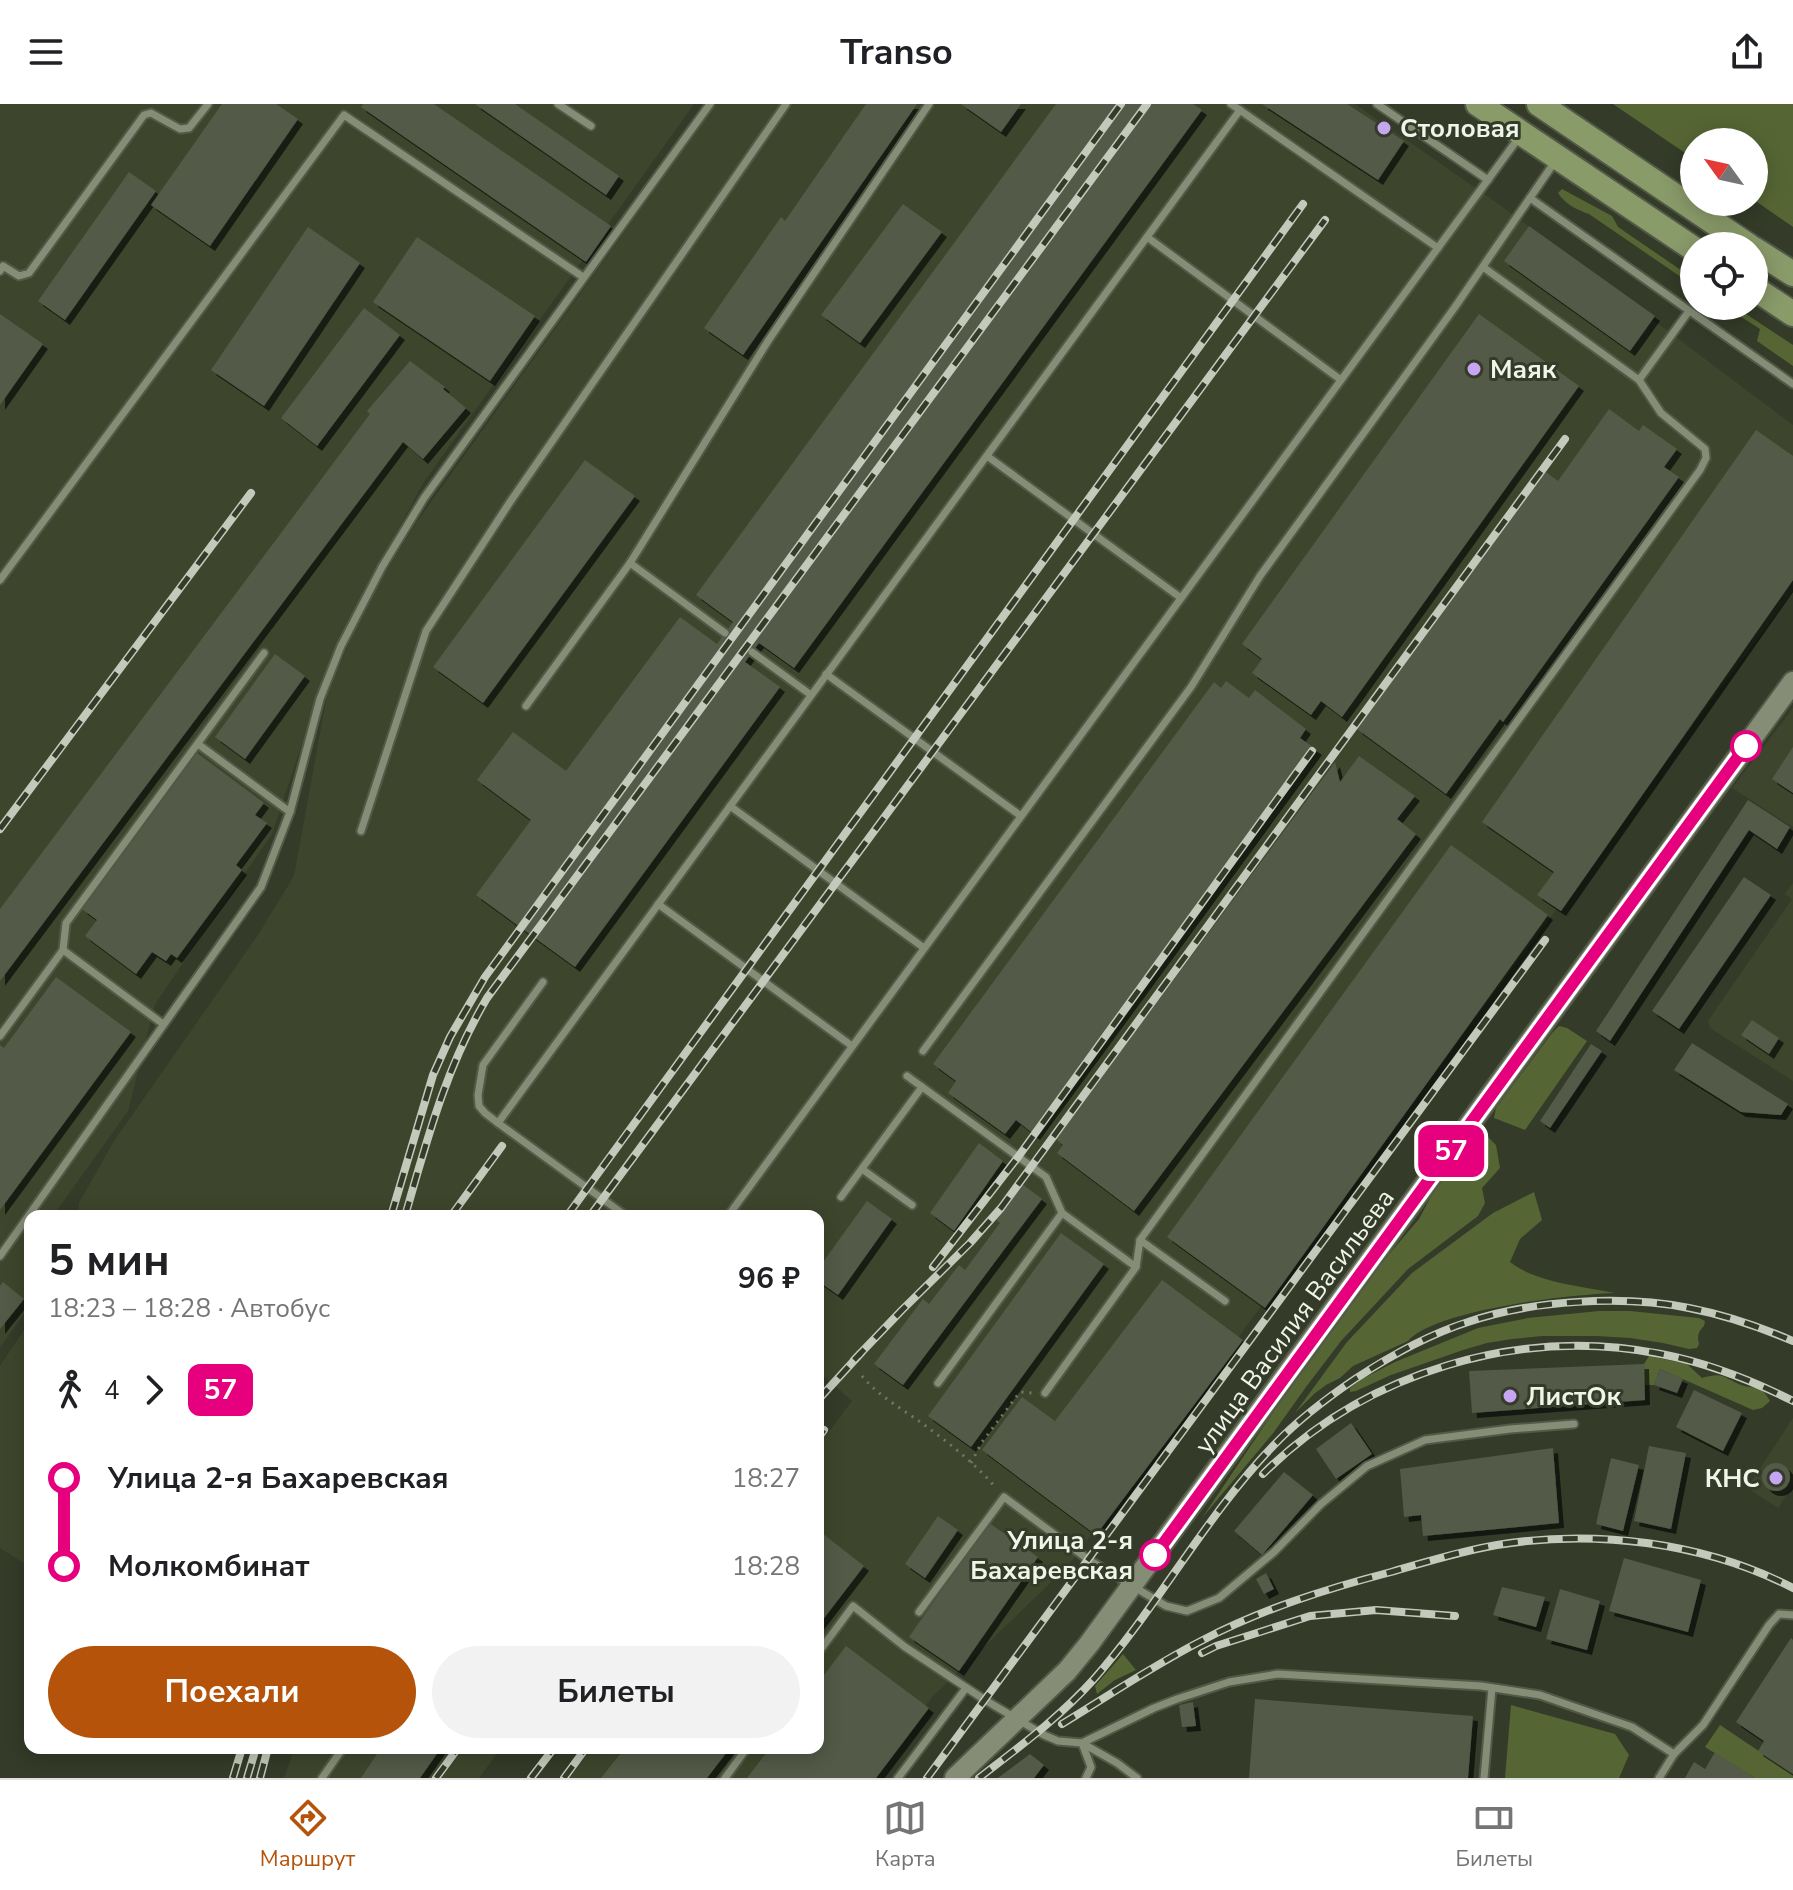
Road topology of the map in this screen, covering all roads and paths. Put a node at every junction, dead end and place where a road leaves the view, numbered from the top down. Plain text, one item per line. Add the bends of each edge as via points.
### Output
1 (208, 104) edge
2 (558, 104) edge
3 (710, 104) edge
4 (786, 104) edge
5 (929, 104) edge
6 (1231, 104) edge
7 (1377, 104) edge
8 (1478, 104) edge
9 (1539, 104) edge
10 (1240, 110) junction
11 (591, 126) dead end
12 (1522, 134) junction
13 (1557, 158) junction
14 (1488, 180) junction
15 (1530, 198) junction
16 (1728, 232) edge
17 (1147, 237) junction
18 (1680, 240) edge
19 (1438, 248) junction
20 (1768, 258) edge
21 (1, 267) edge
22 (1483, 267) junction
23 (1793, 274) edge
24 (583, 277) junction
25 (1768, 297) edge
26 (1680, 305) edge
27 (1793, 314) edge
28 (1682, 320) edge
29 (1702, 320) edge
30 (1341, 380) junction
31 (1639, 380) junction
32 (1793, 384) edge
33 (987, 456) junction
34 (630, 563) junction
35 (0, 580) edge
36 (1181, 598) junction
37 (725, 633) dead end
38 (752, 652) dead end
39 (264, 653) dead end
40 (826, 674) junction
41 (1793, 683) edge
42 (811, 695) junction
43 (526, 706) dead end
44 (198, 744) junction
45 (730, 806) junction
46 (290, 812) junction
47 (1021, 816) junction
48 (361, 831) dead end
49 (658, 904) junction
50 (924, 948) junction
51 (63, 950) junction
52 (543, 982) dead end
53 (163, 1024) junction
54 (0, 1036) edge
55 (852, 1046) junction
56 (923, 1051) dead end
57 (907, 1076) dead end
58 (922, 1087) junction
59 (498, 1123) junction
60 (862, 1169) junction
61 (841, 1197) dead end
62 (912, 1205) dead end
63 (32, 1210) edge
64 (618, 1210) edge
65 (732, 1210) edge
66 (1062, 1213) junction
67 (24, 1222) edge
68 (1140, 1240) junction
69 (0, 1256) edge
70 (1136, 1267) junction
71 (1225, 1301) dead end
72 (862, 1376) dead end
73 (938, 1383) dead end
74 (1045, 1393) joint
75 (1574, 1424) dead end
76 (971, 1463) junction
77 (1004, 1497) junction
78 (1132, 1586) junction
79 (919, 1612) dead end
80 (1793, 1615) edge
81 (824, 1645) edge
82 (966, 1688) junction
83 (1492, 1688) junction
84 (1018, 1719) junction
85 (1082, 1743) junction
86 (339, 1754) edge
87 (743, 1754) edge
88 (1674, 1754) junction
89 (322, 1778) edge
90 (725, 1778) edge
91 (898, 1778) edge
92 (955, 1778) edge
93 (1086, 1778) edge
94 (1137, 1778) edge
95 (1484, 1778) edge
96 (1659, 1778) edge

1 - 21 lane via 189,128 144,115 29,273 19,276
2 - 11 lane
3 - 24 lane
4 - 48 lane via 426,631
5 - 34 lane via 768,341
6 - 10 lane
7 - 14 lane
8 - 12 main road
9 - 16 main road
10 - 17 lane
10 - 19 lane
12 - 13 main road
12 - 14 lane
13 - 15 lane
13 - 18 main road
14 - 19 lane
15 - 22 lane
15 - 26 lane
17 - 30 lane
17 - 33 lane
19 - 30 lane
20 - 23 main road
22 - 31 lane
22 - 56 lane via 1260,576 1191,687
24 - 35 lane via 344,115
24 - 46 lane via 424,498 382,567 320,699
25 - 27 main road
28 - 31 lane
29 - 32 lane
30 - 36 lane
31 - 68 lane via 1661,413 1705,449 1700,470
33 - 36 lane
33 - 40 lane
34 - 37 lane
34 - 43 lane
36 - 47 lane
38 - 42 lane
39 - 44 lane
40 - 42 lane
40 - 47 lane
41 - 78 main road, улица Василия Васильева
42 - 45 lane
44 - 46 lane
44 - 51 lane via 66,923
45 - 49 lane
45 - 50 lane
46 - 53 lane via 261,887
47 - 50 lane
49 - 55 lane
49 - 59 lane
50 - 55 lane
51 - 53 lane
51 - 54 lane
52 - 59 lane via 483,1065 479,1106
53 - 63 lane
55 - 65 lane
57 - 58 lane
58 - 60 lane
58 - 66 lane via 1046,1177
59 - 64 lane
60 - 61 lane
60 - 62 lane
66 - 70 lane
66 - 73 lane
67 - 69 lane
68 - 70 lane
68 - 71 lane
70 - 74 lane
72 - 76 path
74 - 76 path via 1020,1392
75 - 78 lane via 1425,1440 1367,1466 1219,1598 1187,1611 1166,1606
76 - 77 path
77 - 78 lane
77 - 79 lane
78 - 84 main road, улица Василия Васильева via 1067,1671
80 - 88 lane via 1779,1614 1769,1625 1703,1725
81 - 82 lane via 853,1606
82 - 84 lane
82 - 91 lane
83 - 85 lane via 1278,1674 1229,1682 1177,1699
83 - 88 lane via 1540,1695 1632,1727
83 - 95 lane
84 - 85 lane via 1058,1741
84 - 92 main road, улица Василия Васильева
85 - 93 lane via 1091,1767
85 - 94 lane
86 - 89 lane
87 - 90 lane
88 - 96 lane

